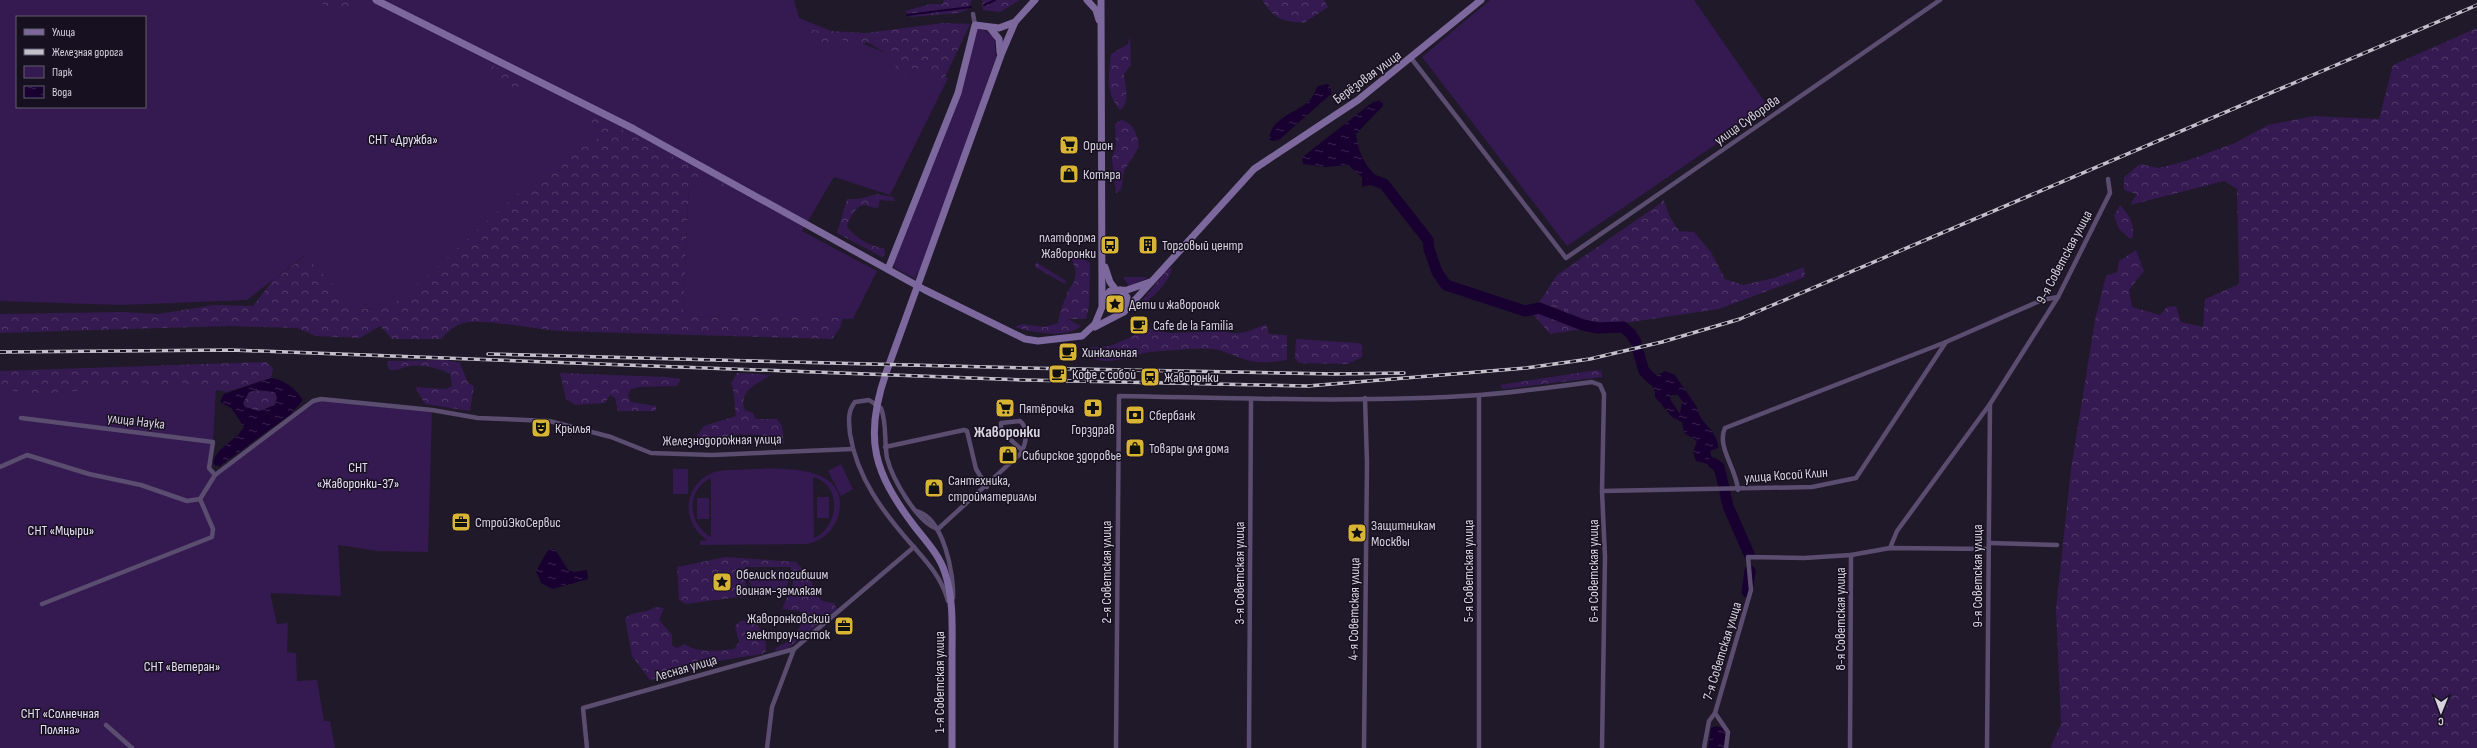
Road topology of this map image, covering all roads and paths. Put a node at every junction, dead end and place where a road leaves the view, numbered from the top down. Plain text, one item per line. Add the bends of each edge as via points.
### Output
1 (376, 0) edge
2 (1035, 0) edge
3 (1087, 0) edge
4 (1101, 0) edge
5 (1481, 0) edge
6 (1940, 0) edge
7 (973, 14) dead end
8 (1016, 22) junction
9 (975, 26) junction
10 (1101, 27) junction
11 (990, 28) junction
12 (1000, 55) junction
13 (1411, 58) junction
14 (2108, 179) dead end
15 (1102, 255) junction
16 (1566, 258) joint
17 (888, 269) junction
18 (1152, 281) junction
19 (1118, 290) junction
20 (2058, 297) junction
21 (1102, 304) junction
22 (1126, 309) junction
23 (1116, 315) junction
24 (1091, 329) junction
25 (1946, 342) junction
26 (1479, 395) junction
27 (1365, 398) junction
28 (1250, 399) junction
29 (1990, 404) junction
30 (21, 418) dead end
31 (885, 447) junction
32 (853, 449) junction
33 (1023, 451) junction
34 (0, 467) edge
35 (215, 475) junction
36 (986, 487) junction
37 (1738, 490) junction
38 (1602, 491) junction
39 (200, 499) junction
40 (938, 529) junction
41 (2057, 545) dead end
42 (1989, 546) junction
43 (914, 547) junction
44 (1890, 548) junction
45 (1851, 555) junction
46 (42, 604) dead end
47 (952, 616) junction
48 (794, 649) junction
49 (1715, 713) junction
50 (106, 725) dead end
51 (132, 748) edge
52 (588, 748) edge
53 (767, 748) edge
54 (952, 748) edge
55 (1116, 748) edge
56 (1249, 748) edge
57 (1364, 748) edge
58 (1479, 748) edge
59 (1602, 748) edge
60 (1704, 748) edge
61 (1726, 748) edge
62 (1850, 748) edge
63 (1987, 748) edge

1 - 17 street via 634,129
2 - 8 street, 1-я Советская улица
3 - 10 street via 1096,10
4 - 10 street
5 - 13 street
6 - 16 street, улица Суворова
7 - 9 street
8 - 11 street via 1004,27
8 - 12 street, 1-я Советская улица
9 - 11 street
9 - 17 street via 958,93
10 - 15 street
11 - 12 street via 999,39
12 - 47 street, 1-я Советская улица via 879,393 875,419 876,453 881,472 893,497 942,565 950,592
13 - 16 street, Берёзовая улица
13 - 18 street, Берёзовая улица via 1339,113 1254,169
14 - 20 street, 9-я Советская улица via 2110,193
15 - 19 street via 1109,279
15 - 21 street
17 - 24 street via 965,311 1025,339 1038,341 1073,338 1084,335
18 - 19 street via 1141,286
18 - 22 street, Берёзовая улица
19 - 21 street via 1106,293
19 - 22 street via 1127,298
20 - 25 street via 2042,300
20 - 29 street, 9-я Советская улица
21 - 23 street via 1109,314
21 - 24 street via 1099,318
22 - 23 street
23 - 24 street
25 - 37 street, улица Косой Клин via 1856,478 1812,487
25 - 37 street via 1725,428 1722,434 1723,443 1737,477
26 - 27 street
26 - 38 street, 6-я Советская улица via 1592,382 1600,384 1604,394
26 - 58 street, 5-я Советская улица
27 - 28 street
27 - 57 street, 4-я Советская улица via 1367,463
28 - 55 street, 2-я Советская улица via 1119,396
28 - 56 street, 3-я Советская улица
29 - 42 street, 9-я Советская улица
29 - 44 street, 9-я Советская улица via 1897,531
30 - 35 street, улица Наука via 213,442 209,468
31 - 32 street via 881,408 873,401 860,400 855,402 849,413
31 - 36 street via 967,431 976,469
31 - 40 street via 894,475 916,511 923,521
32 - 35 street, Железнодорожная улица via 712,454 651,453 611,436 549,421 478,418 317,399
32 - 43 street via 861,476
33 - 33 street via 1001,432 1001,423 1020,421 1024,424 1026,432
33 - 36 street via 1015,462
34 - 39 street via 27,455 89,474 141,485 187,501
35 - 39 street
36 - 40 street
37 - 38 street, улица Косой Клин
38 - 59 street, 6-я Советская улица via 1605,557
39 - 46 street via 213,529 212,537
40 - 47 street via 953,578
41 - 42 street, 8-я Советская улица
42 - 44 street, 8-я Советская улица
42 - 63 street, 9-я Советская улица
43 - 47 street via 932,567 943,585
43 - 48 street, Лесная улица
44 - 45 street, 8-я Советская улица
45 - 49 street, 7-я Советская улица via 1804,558 1748,557 1751,590
45 - 62 street, 8-я Советская улица
47 - 54 street, 1-я Советская улица
48 - 52 street, Лесная улица via 583,708
48 - 53 street, Лесная улица via 772,707
49 - 60 street via 1710,721
49 - 61 street, 7-я Советская улица via 1728,732
50 - 51 street

